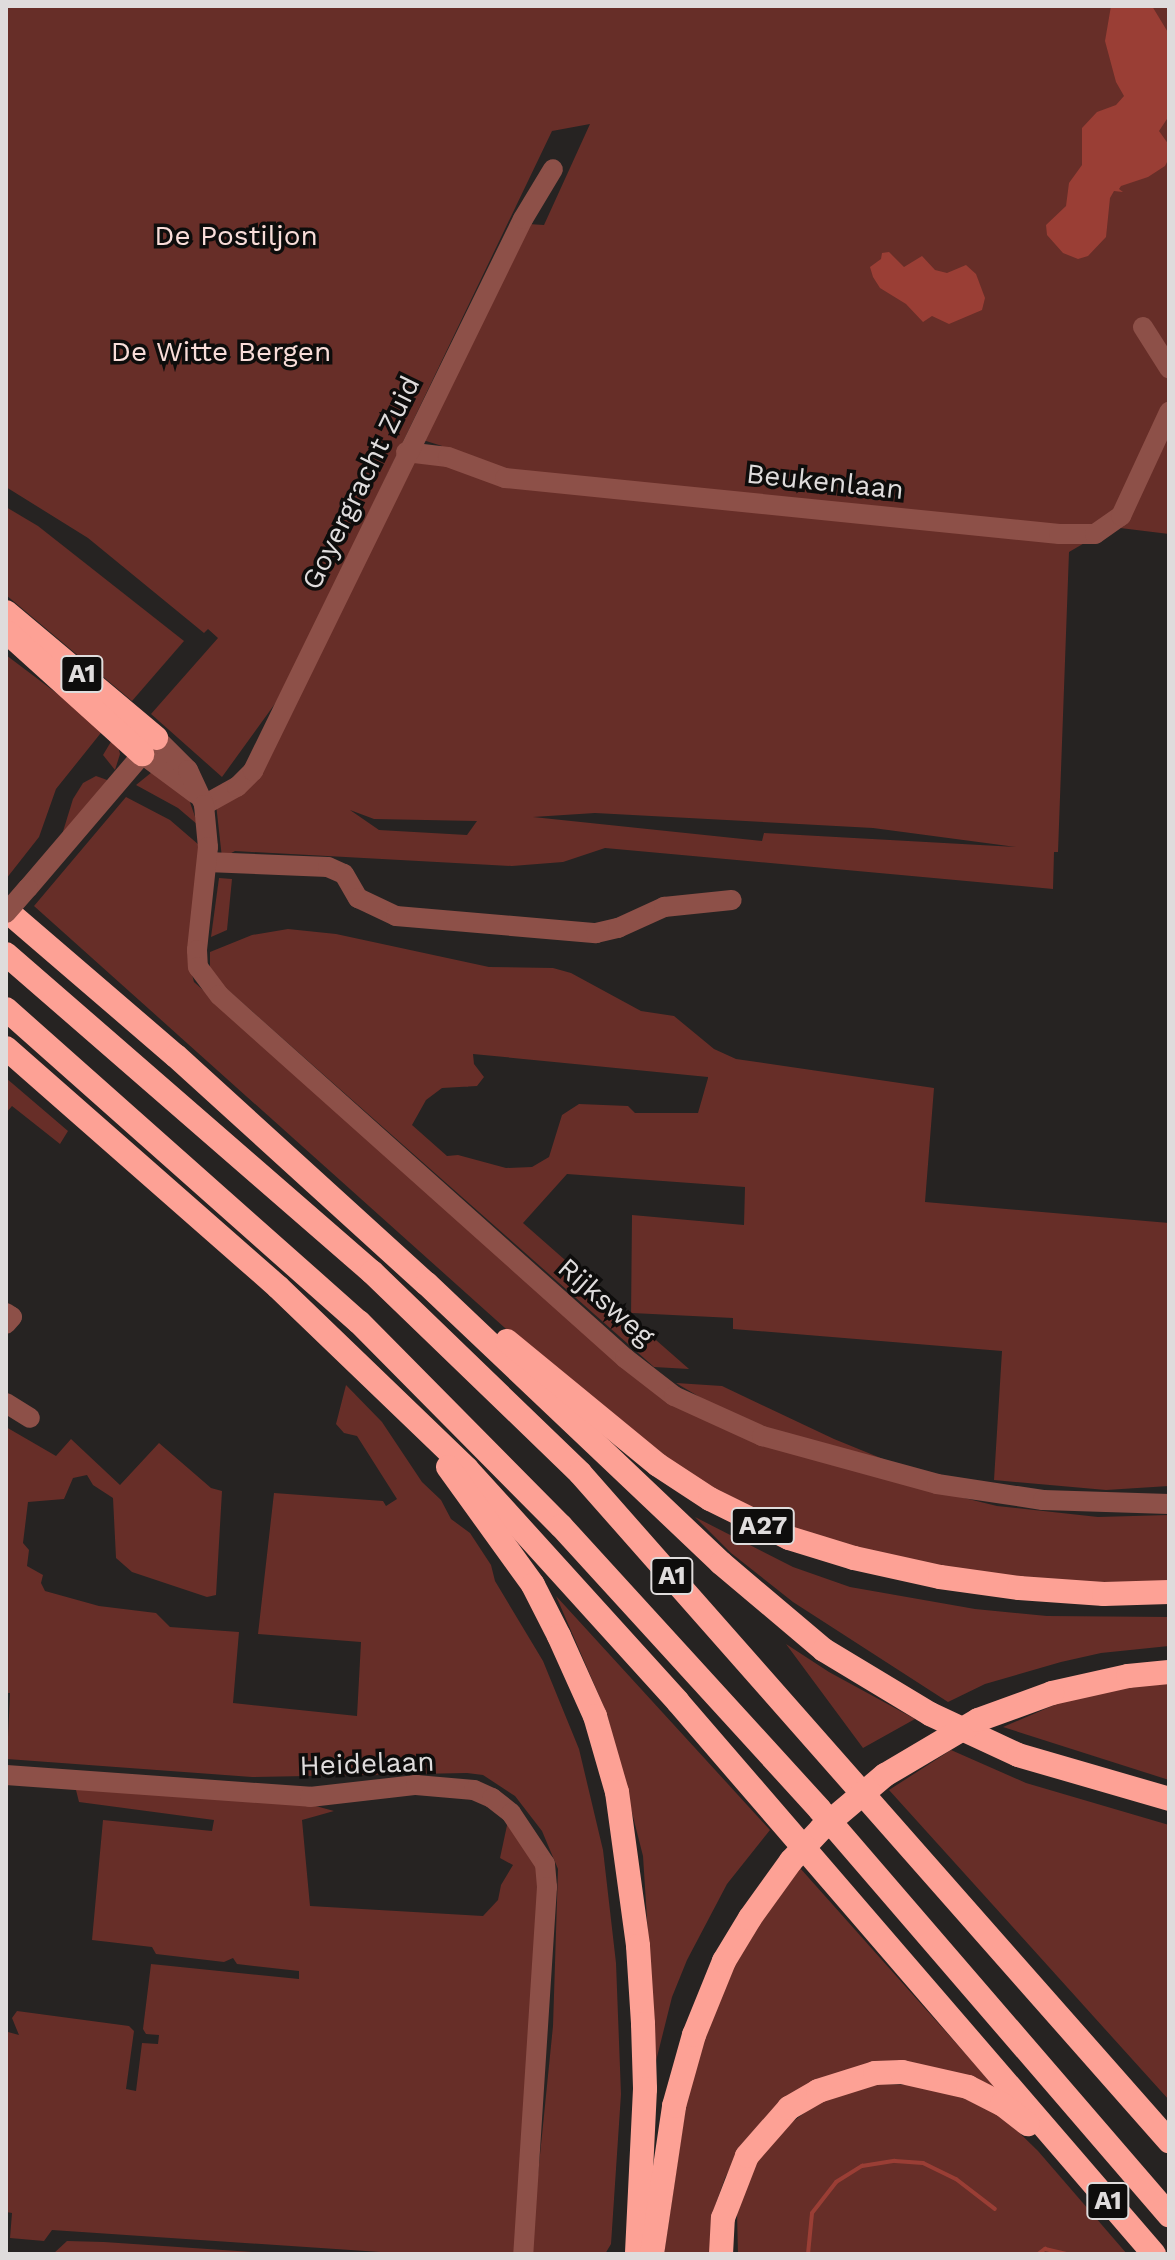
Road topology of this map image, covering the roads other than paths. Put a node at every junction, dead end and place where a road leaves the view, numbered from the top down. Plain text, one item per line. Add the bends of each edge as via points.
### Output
1 (553, 169) dead end
2 (1143, 327) dead end
3 (1169, 368) edge
4 (1169, 412) edge
5 (406, 452) junction
6 (6, 612) edge
7 (6, 632) edge
8 (149, 746) junction
9 (202, 801) junction
10 (207, 867) junction
11 (732, 900) dead end
12 (6, 911) edge
13 (6, 954) edge
14 (6, 1009) edge
15 (6, 1048) edge
16 (427, 1284) junction
17 (6, 1403) edge
18 (407, 1410) junction
19 (30, 1418) dead end
20 (1169, 1504) edge
21 (1169, 1592) edge
22 (1169, 1672) edge
23 (6, 1775) edge
24 (1169, 1799) edge
25 (1169, 2141) edge
26 (1062, 2149) junction
27 (1169, 2215) edge
28 (523, 2254) edge
29 (637, 2254) edge
30 (652, 2254) edge
31 (721, 2254) edge
32 (1154, 2254) edge

1 - 5 street, Goyergracht Zuid
2 - 3 street
4 - 5 street, Beukenlaan via 1121,516 1095,534 505,478 448,457
5 - 9 street, Goyergracht Zuid via 253,771 237,787
6 - 8 highway, A1
7 - 8 highway, A1
8 - 9 street via 188,770
8 - 12 street, bridge
9 - 10 street, Rijksweg
10 - 11 street via 328,867 344,874 358,898 396,916 596,933 664,907
10 - 20 street, Rijksweg via 198,919 198,967 219,995 674,1396 762,1436 937,1484 1043,1500
12 - 16 highway, A1 via 176,1056
13 - 25 highway, A1 via 372,1272 580,1473
14 - 27 highway, A1 via 359,1322 561,1526 820,1810
15 - 18 highway, A1 via 278,1287
16 - 21 highway, A27 via 525,1354 658,1465 710,1499 789,1538 854,1558 1003,1586 1104,1594
16 - 24 highway, A1 via 721,1563 824,1650 930,1714 1018,1755
17 - 19 street
18 - 26 highway, A1 via 678,1702
18 - 29 highway, A1 via 533,1585 595,1716 617,1792 638,1946 644,2037
22 - 30 highway, bridge via 1052,1693 978,1720 885,1775 791,1861 724,1961 694,2035 674,2106
23 - 28 street, Heidelaan via 310,1797 416,1785 474,1790 511,1813 545,1864 547,1887
26 - 31 highway via 1002,2104 968,2087 902,2072 847,2079 789,2108 747,2156 723,2218
26 - 32 highway, A1

